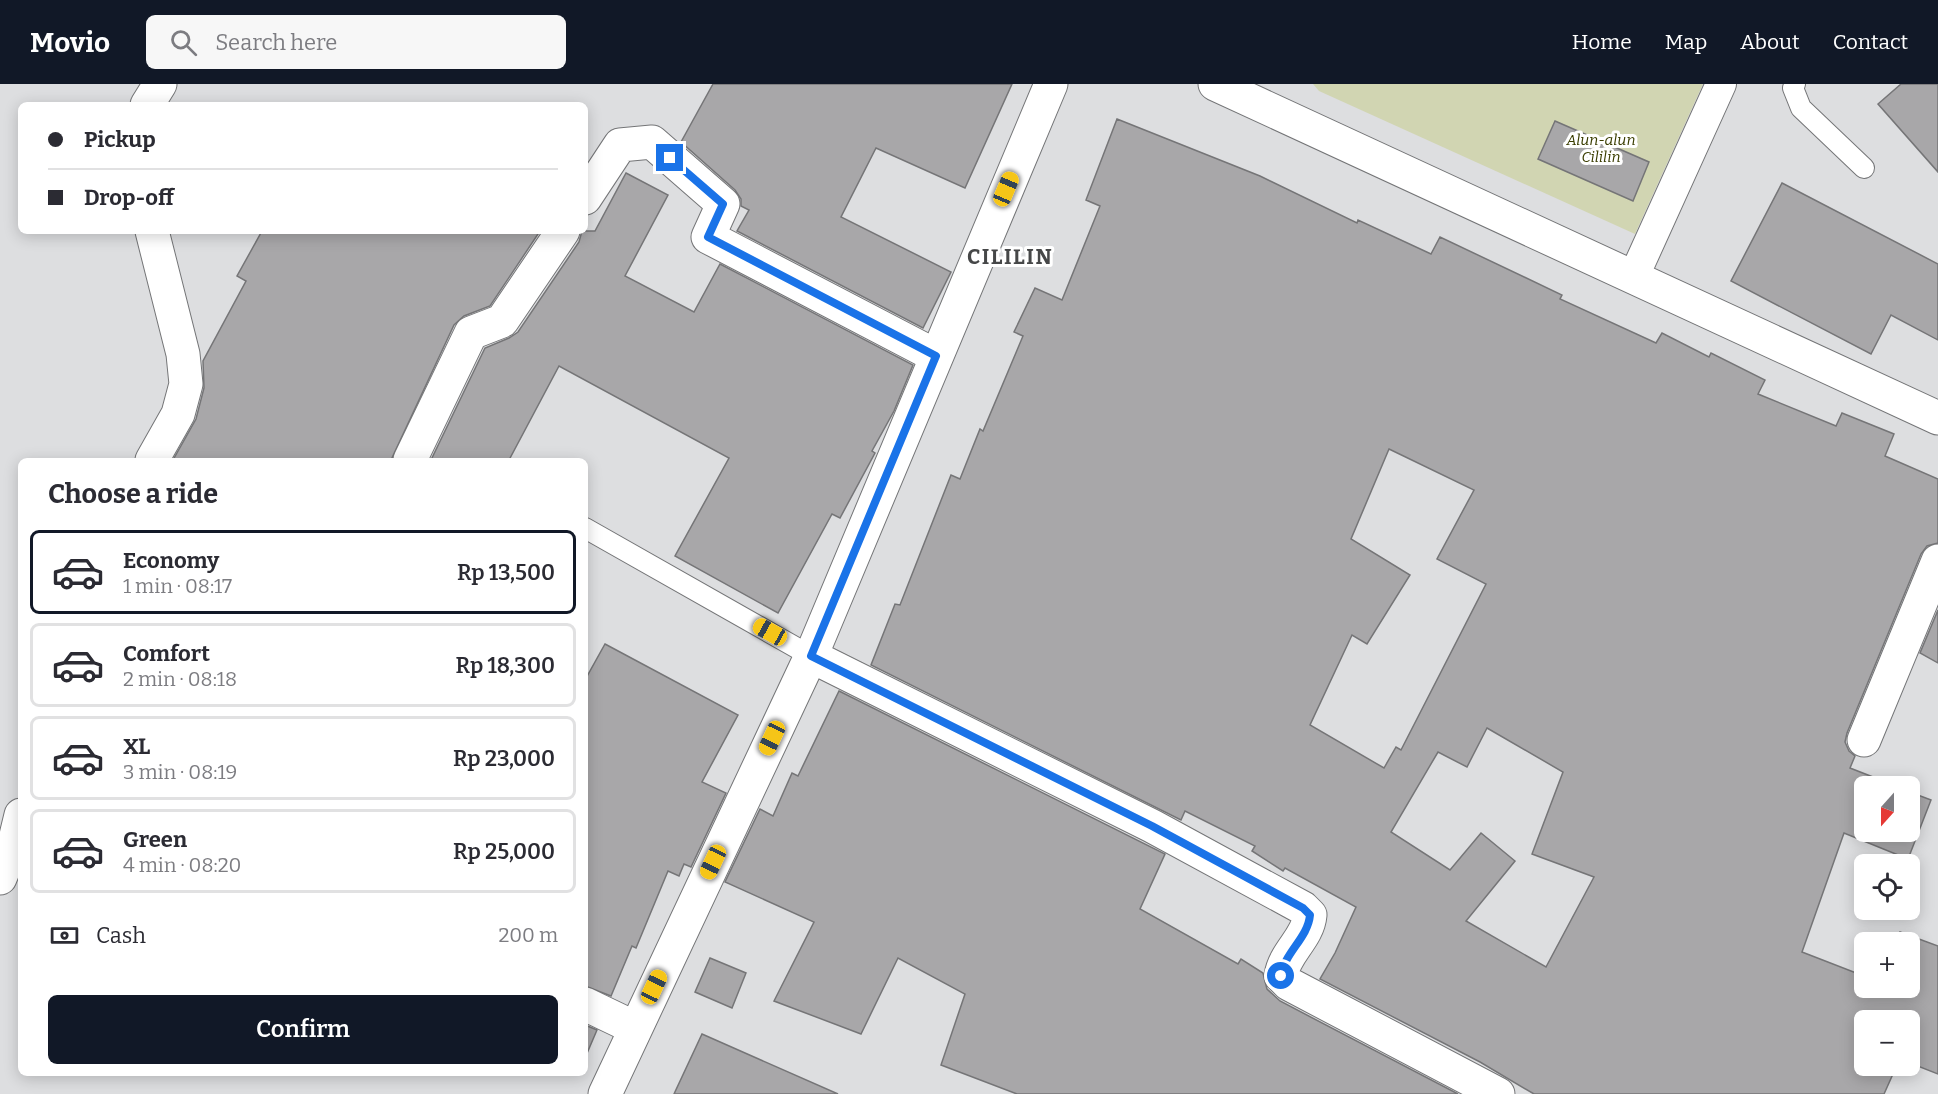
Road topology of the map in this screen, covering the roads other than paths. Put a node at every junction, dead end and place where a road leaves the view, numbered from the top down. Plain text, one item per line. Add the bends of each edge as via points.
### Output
1 (160, 84) edge
2 (1051, 84) edge
3 (1215, 84) edge
4 (1721, 84) edge
5 (1794, 84) edge
6 (149, 102) edge
7 (1864, 168) dead end
8 (588, 193) edge
9 (153, 234) edge
10 (561, 234) edge
11 (1634, 276) junction
12 (936, 356) junction
13 (1938, 418) edge
14 (153, 458) edge
15 (411, 458) edge
16 (588, 530) edge
17 (1938, 561) edge
18 (811, 656) junction
19 (1864, 740) dead end
20 (18, 827) edge
21 (0, 878) edge
22 (588, 1005) edge
23 (635, 1028) junction
24 (604, 1094) edge
25 (1498, 1094) edge

1 - 6 street
2 - 12 street
3 - 11 street
4 - 11 street
5 - 7 lane via 1801,108
8 - 12 street via 620,145 652,142 723,204 708,237
9 - 14 street via 183,354 186,384 178,414
10 - 15 street via 502,321 471,333
11 - 13 street
12 - 18 street
16 - 18 lane
17 - 19 street
18 - 23 street
18 - 25 street via 1152,826 1303,908 1310,915 1309,926 1282,966 1281,976 1289,984
20 - 21 street
22 - 23 street
23 - 24 street

